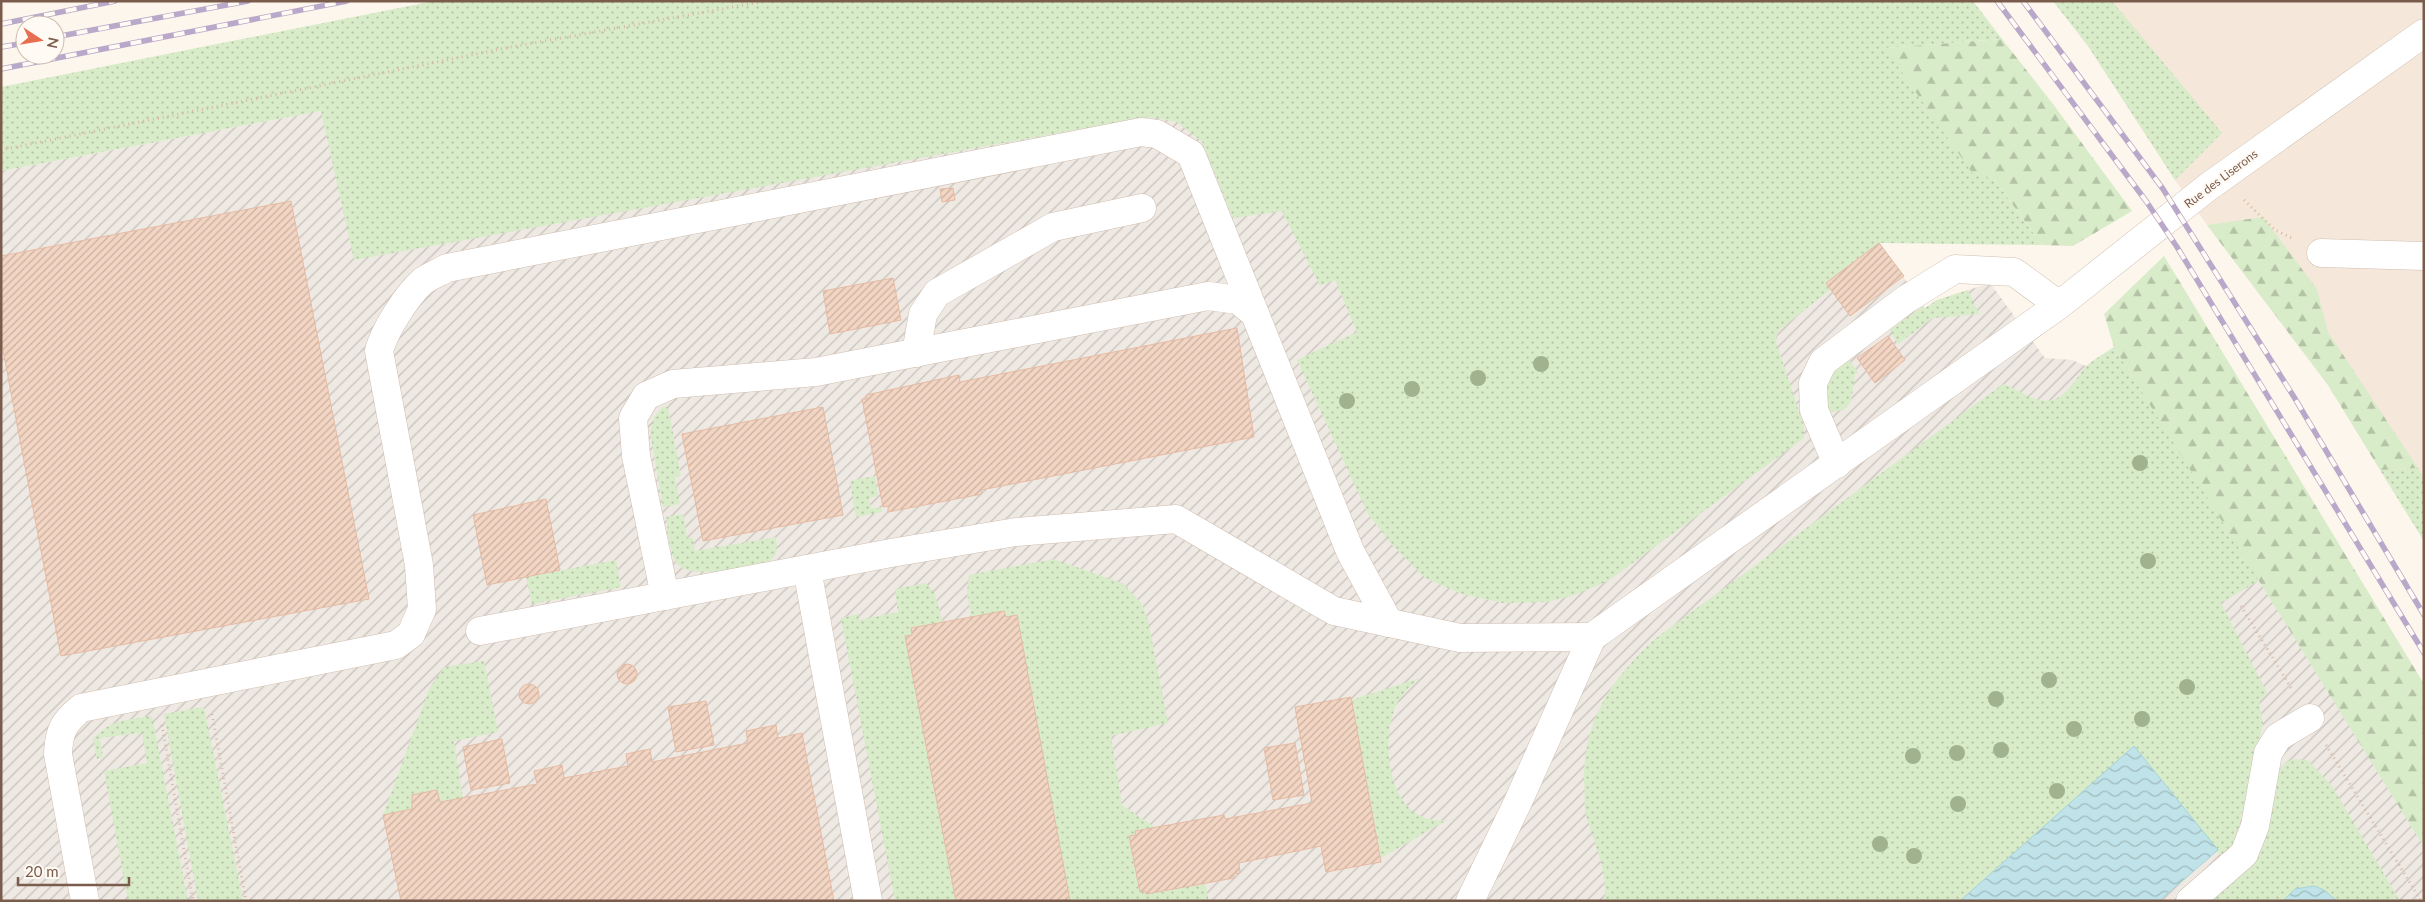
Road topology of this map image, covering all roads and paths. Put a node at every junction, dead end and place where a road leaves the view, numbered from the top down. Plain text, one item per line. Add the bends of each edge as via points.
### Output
1 (766, 1) edge
2 (2424, 33) edge
3 (1, 150) edge
4 (2221, 178) junction
5 (1142, 208) dead end
6 (2321, 253) joint
7 (2424, 256) edge
8 (2059, 305) junction
9 (1255, 314) junction
10 (916, 353) junction
11 (1837, 464) junction
12 (807, 569) junction
13 (665, 596) junction
14 (2241, 606) dead end
15 (1389, 622) junction
16 (480, 631) dead end
17 (1592, 637) junction
18 (206, 683) junction
19 (157, 693) junction
20 (2310, 718) junction
21 (85, 901) edge
22 (194, 901) edge
23 (246, 901) edge
24 (868, 901) edge
25 (1470, 901) edge
26 (2190, 901) edge
27 (2421, 901) edge

1 - 3 path via 496,50
2 - 4 street, Rue des Liserons
4 - 6 path via 2275,230
4 - 8 street, Rue des Liserons
5 - 10 street via 1053,227 937,293 923,314
6 - 7 street
8 - 11 street, Rue des Liserons
8 - 11 street via 2014,272 1955,269 1905,300 1823,362 1813,383 1814,410
9 - 10 street via 1238,300 1208,296
9 - 15 street via 1350,550
9 - 18 street via 1191,154 1157,134 1141,132 447,268 423,282 395,316 379,351 419,565 422,609 411,634 396,645
10 - 13 street via 816,372 673,384 646,396 633,418 636,456
11 - 17 street, Rue des Liserons
12 - 13 street
12 - 15 street via 1016,532 1176,519 1334,611
12 - 24 street
13 - 16 street
14 - 20 path
15 - 17 street via 1460,638
17 - 25 street
18 - 19 street
18 - 23 path
19 - 21 street via 81,708 67,720 59,737 58,754
19 - 22 path
20 - 26 street via 2278,737 2268,753 2255,826 2244,854
20 - 27 path

